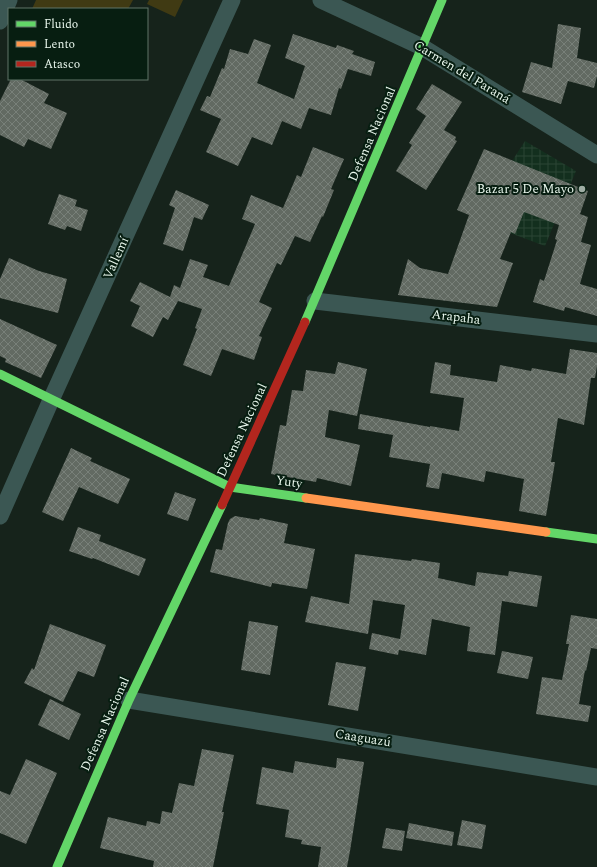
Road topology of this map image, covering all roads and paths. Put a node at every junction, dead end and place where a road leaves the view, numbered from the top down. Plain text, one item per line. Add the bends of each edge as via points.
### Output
1 (9, 0) edge
2 (232, 0) edge
3 (321, 0) edge
4 (442, 0) edge
5 (0, 21) edge
6 (422, 47) junction
7 (597, 155) edge
8 (315, 301) junction
9 (597, 334) edge
10 (0, 374) edge
11 (51, 400) junction
12 (230, 487) junction
13 (0, 516) edge
14 (597, 539) edge
15 (128, 700) junction
16 (597, 777) edge
17 (57, 867) edge

1 - 5 street
2 - 11 street, Vallemí
3 - 6 street, Carmen del Paraná
4 - 6 street, Defensa Nacional
6 - 7 street, Carmen del Paraná
6 - 8 street, Defensa Nacional
8 - 9 street, Arapaha
8 - 12 street, Defensa Nacional
10 - 11 street, Yuty
11 - 12 street, Yuty
11 - 13 street, Vallemí
12 - 14 street, Yuty
12 - 15 street, Defensa Nacional
15 - 16 street, Caaguazú
15 - 17 street, Defensa Nacional

